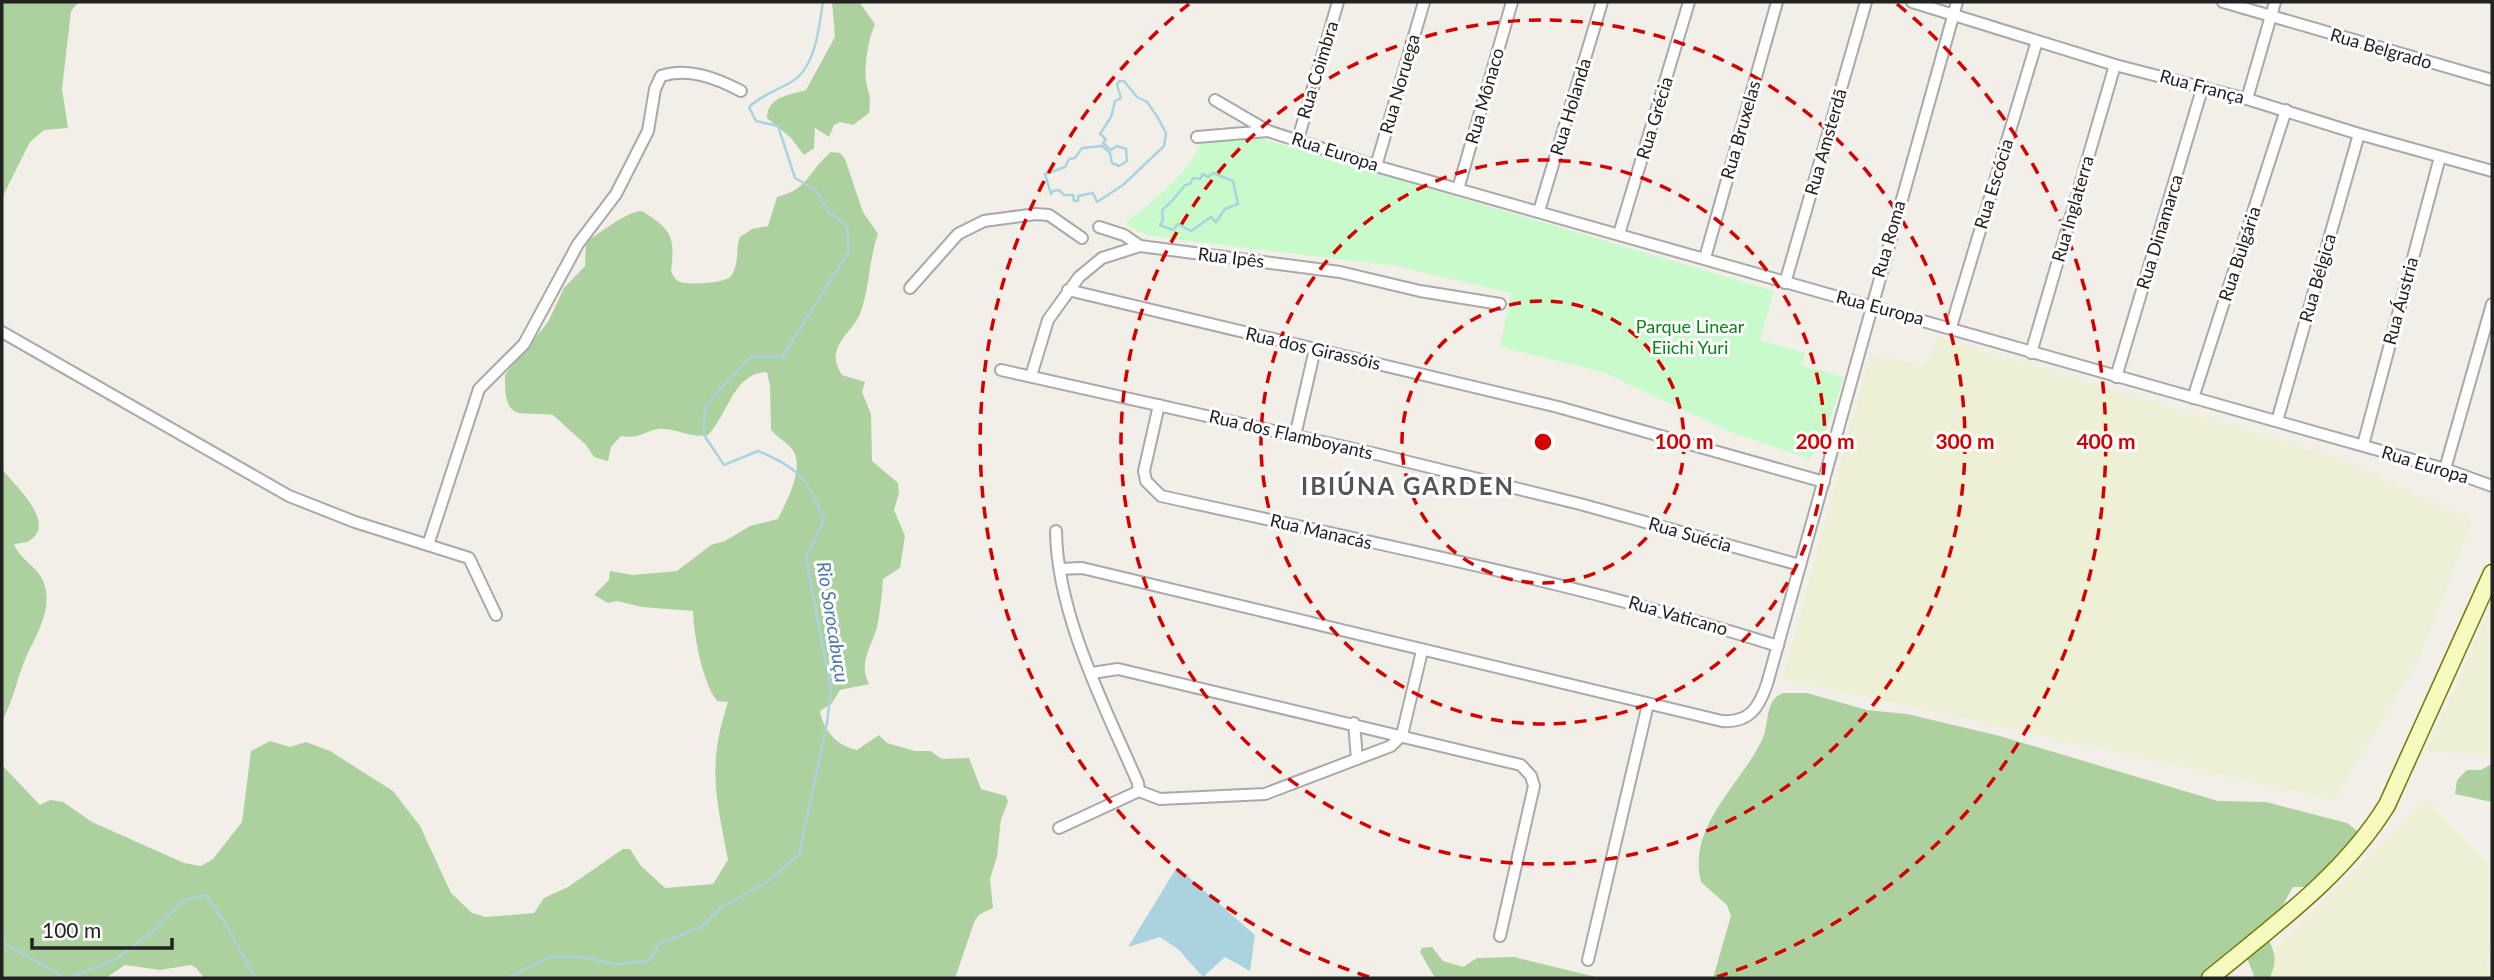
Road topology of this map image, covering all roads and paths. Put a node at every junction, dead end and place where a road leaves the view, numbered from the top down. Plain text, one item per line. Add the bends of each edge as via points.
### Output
1 (1338, 2) edge
2 (1424, 2) edge
3 (1512, 2) edge
4 (1602, 2) edge
5 (1689, 2) edge
6 (1777, 2) edge
7 (1866, 2) edge
8 (1912, 2) edge
9 (2223, 2) edge
10 (2275, 2) edge
11 (1955, 7) edge
12 (2271, 18) junction
13 (2037, 41) junction
14 (2115, 65) junction
15 (2492, 80) edge
16 (2203, 86) junction
17 (741, 91) dead end
18 (2247, 99) junction
19 (1215, 100) dead end
20 (2286, 110) junction
21 (1268, 131) junction
22 (2359, 134) junction
23 (1197, 137) dead end
24 (1297, 139) junction
25 (2440, 157) junction
26 (1376, 166) junction
27 (2492, 171) edge
28 (1458, 189) junction
29 (1539, 211) junction
30 (1099, 227) dead end
31 (1619, 234) junction
32 (1082, 238) dead end
33 (1140, 246) junction
34 (1705, 258) junction
35 (1785, 283) junction
36 (910, 288) dead end
37 (1068, 290) junction
38 (1500, 304) dead end
39 (2492, 304) edge
40 (1870, 306) junction
41 (1951, 327) junction
42 (2, 332) edge
43 (1315, 349) junction
44 (2031, 353) junction
45 (1001, 370) dead end
46 (1031, 376) junction
47 (2116, 377) junction
48 (2193, 398) junction
49 (1159, 405) junction
50 (2277, 421) junction
51 (1295, 436) junction
52 (2363, 446) junction
53 (2445, 469) junction
54 (1824, 482) junction
55 (2492, 486) edge
56 (1580, 504) joint
57 (1056, 531) dead end
58 (428, 545) junction
59 (1800, 565) junction
60 (1060, 569) junction
61 (2492, 573) edge
62 (1578, 589) joint
63 (496, 615) dead end
64 (1778, 646) junction
65 (1422, 651) junction
66 (1092, 673) junction
67 (1647, 704) junction
68 (1354, 723) junction
69 (1402, 735) junction
70 (1357, 759) junction
71 (1139, 791) junction
72 (1059, 828) dead end
73 (1500, 936) dead end
74 (1588, 960) dead end
75 (2210, 978) edge

1 - 24 street, Rua Coimbra
2 - 26 street, Rua Noruega
3 - 28 street, Rua Mônaco
4 - 29 street, Rua Holanda
5 - 31 street, Rua Grécia
6 - 34 street, Rua Bruxelas
7 - 35 street, Rua Amsterdã
8 - 11 street, Rua França
9 - 12 street, Rua Belgrado
10 - 12 street
11 - 13 street, Rua França
11 - 40 street, Rua Roma
12 - 15 street, Rua Belgrado
12 - 18 street
13 - 14 street, Rua França
13 - 41 street, Rua Escócia
14 - 16 street, Rua França
14 - 44 street, Rua Inglaterra
16 - 18 street, Rua França
16 - 47 street, Rua Dinamarca
17 - 58 street via 697,74 675,71 661,76 654,89 648,131 616,194 578,244 524,344 479,389
18 - 20 street, Rua França
19 - 21 street, Rua Europa
20 - 22 street, Rua França
20 - 48 street, Rua Bulgária
21 - 23 street, Rua Europa
21 - 24 street, Rua Europa
22 - 25 street, Rua França
22 - 50 street, Rua Bélgica
24 - 26 street, Rua Europa
25 - 27 street, Rua França
25 - 52 street, Rua Áustria
26 - 28 street, Rua Europa
28 - 29 street, Rua Europa
29 - 31 street, Rua Europa
30 - 33 street
31 - 34 street, Rua Europa
32 - 36 street via 1049,215 984,221 958,234
33 - 37 street, Rua Ipês via 1102,258
33 - 38 street, Rua Ipês via 1340,272
34 - 35 street, Rua Europa
35 - 40 street, Rua Europa
37 - 43 street, Rua dos Girassóis
37 - 46 street, Rua Ipês via 1048,320
39 - 53 street
40 - 41 street, Rua Europa
40 - 54 street, Rua Roma
41 - 44 street, Rua Europa
42 - 58 street via 289,496
43 - 51 street
43 - 54 street, Rua dos Girassóis via 1559,407
44 - 47 street, Rua Europa
45 - 46 street, Rua dos Flamboyants
46 - 49 street, Rua dos Flamboyants
47 - 48 street, Rua Europa
48 - 50 street, Rua Europa
49 - 51 street, Rua dos Flamboyants
49 - 62 street, Rua Manacás via 1144,471 1146,481 1161,496
50 - 52 street, Rua Europa
51 - 56 street, Rua dos Flamboyants
52 - 53 street, Rua Europa
53 - 55 street, Rua Europa
54 - 59 street, Rua Roma
56 - 59 street, Rua Suécia
57 - 60 street
58 - 63 street via 469,558
59 - 64 street, Rua Roma
60 - 65 street via 1082,568
60 - 66 street
61 - 75 street via 2387,805 2371,830 2295,908
62 - 64 street, Rua Vaticano via 1672,612
64 - 67 street, Rua Roma via 1760,704 1749,716 1722,721
65 - 67 street
65 - 69 street
66 - 68 street via 1118,669
66 - 71 street
67 - 74 street
68 - 69 street
68 - 70 street
69 - 70 street via 1391,746
69 - 73 street via 1517,763 1531,776 1534,786
70 - 71 street via 1265,794 1160,799
71 - 72 street

